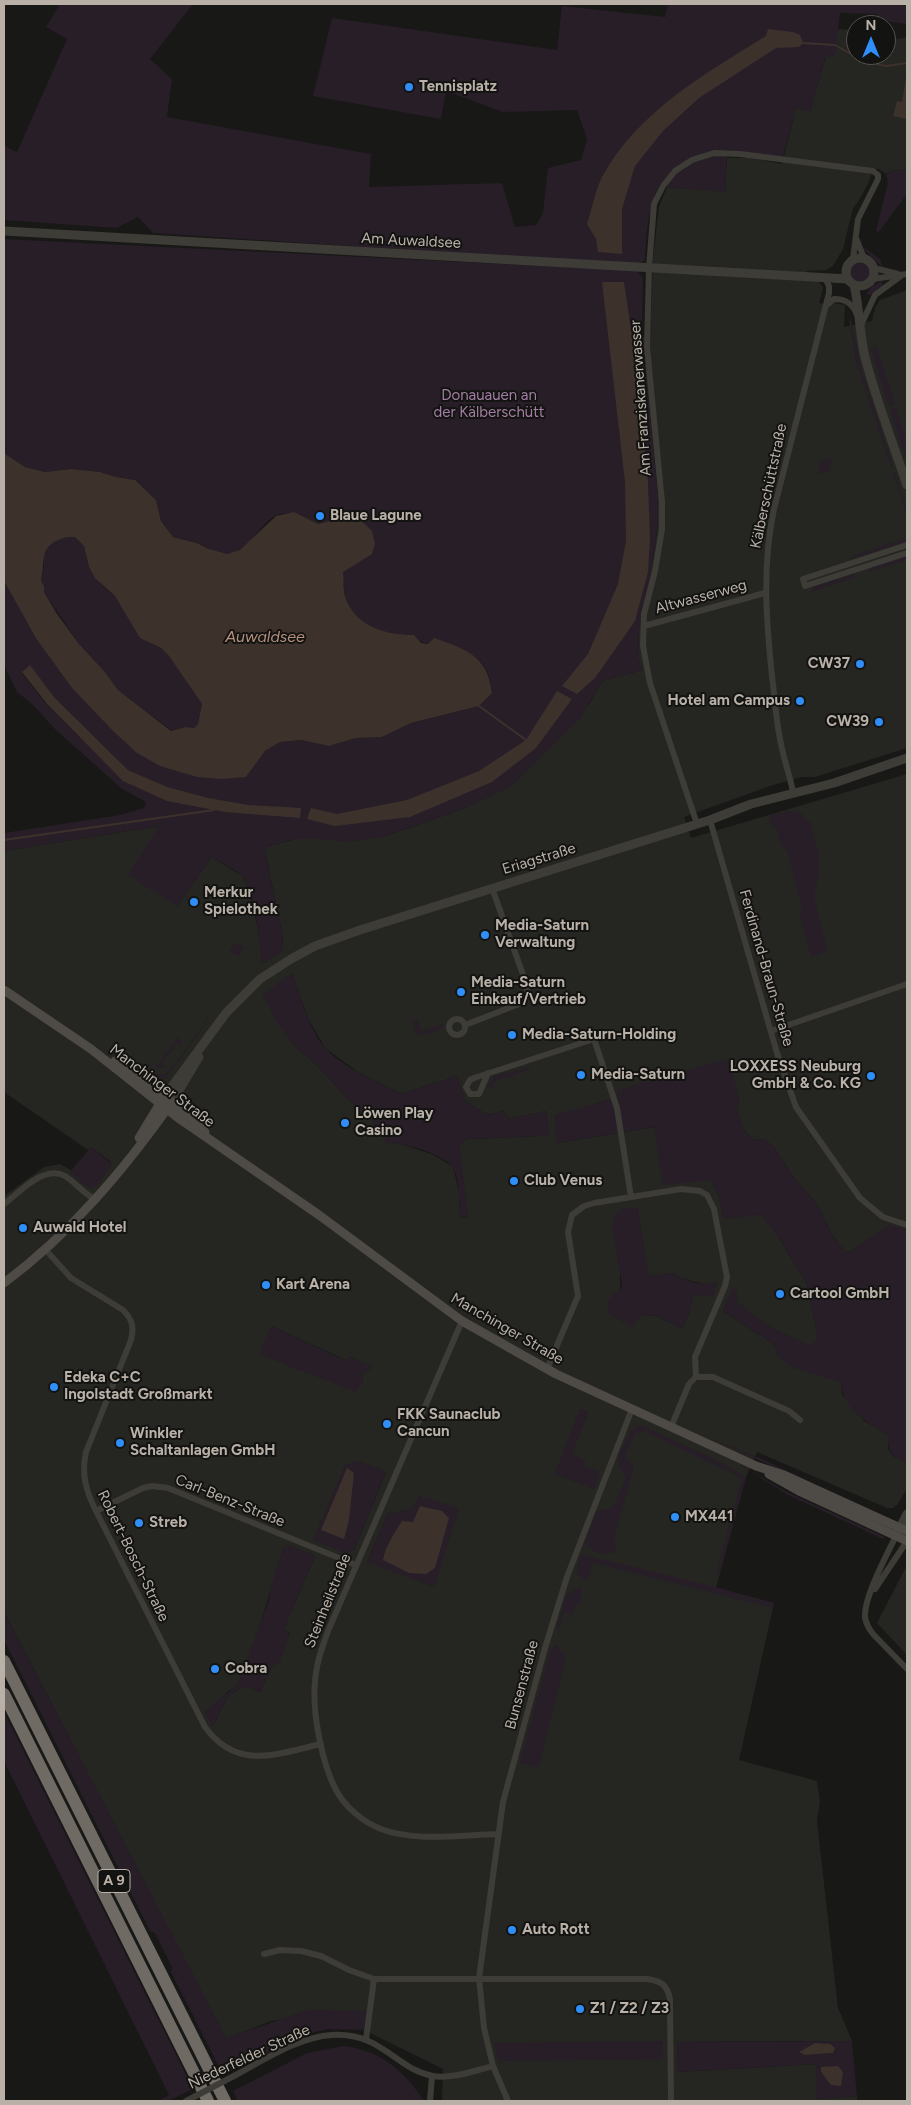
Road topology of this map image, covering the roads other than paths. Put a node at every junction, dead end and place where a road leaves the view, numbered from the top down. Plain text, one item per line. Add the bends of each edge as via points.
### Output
1 (4, 231) edge
2 (855, 237) junction
3 (864, 258) junction
4 (853, 259) junction
5 (649, 268) junction
6 (874, 268) junction
7 (846, 269) junction
8 (904, 274) edge
9 (821, 277) junction
10 (851, 282) junction
11 (869, 282) junction
12 (826, 305) junction
13 (860, 309) junction
14 (860, 326) junction
15 (907, 485) edge
16 (907, 544) edge
17 (907, 553) edge
18 (765, 593) junction
19 (644, 626) junction
20 (907, 758) edge
21 (793, 792) junction
22 (710, 820) junction
23 (697, 824) junction
24 (492, 888) junction
25 (907, 984) edge
26 (4, 990) edge
27 (465, 1025) dead end
28 (771, 1031) junction
29 (488, 1074) dead end
30 (166, 1103) junction
31 (631, 1197) junction
32 (96, 1200) junction
33 (4, 1204) edge
34 (907, 1225) edge
35 (45, 1249) junction
36 (4, 1283) edge
37 (462, 1321) junction
38 (547, 1369) junction
39 (696, 1377) junction
40 (632, 1409) junction
41 (800, 1420) dead end
42 (671, 1428) junction
43 (96, 1511) junction
44 (907, 1514) edge
45 (901, 1531) edge
46 (907, 1535) edge
47 (907, 1541) edge
48 (356, 1565) junction
49 (871, 1594) junction
50 (4, 1661) edge
51 (907, 1669) edge
52 (4, 1694) edge
53 (321, 1744) junction
54 (498, 1834) junction
55 (264, 1954) dead end
56 (479, 1978) junction
57 (374, 1979) junction
58 (366, 2039) junction
59 (493, 2066) junction
60 (432, 2076) junction
61 (185, 2101) edge
62 (208, 2101) edge
63 (225, 2101) edge
64 (430, 2101) edge
65 (508, 2101) edge
66 (671, 2101) edge

1 - 5 street, Am Auwaldsee
2 - 3 street
2 - 4 street
2 - 5 street, Am Franziskanerwasser via 858,219 878,180 873,171 714,153 692,160 675,171 656,199
3 - 4 street
3 - 6 street
4 - 7 street
5 - 9 street, Am Auwaldsee
5 - 19 street, Am Franziskanerwasser via 647,347 662,529
6 - 8 street
6 - 11 street
7 - 9 street, Am Auwaldsee
7 - 10 street
8 - 11 street
8 - 14 street via 875,295
9 - 10 street, Am Auwaldsee
9 - 12 street, Kälberschüttstraße via 829,288
10 - 11 street
10 - 13 street
11 - 13 street
12 - 14 street via 834,299 848,302 855,310
12 - 18 street, Kälberschüttstraße via 769,528
13 - 14 street
14 - 15 street via 868,365
16 - 17 street via 803,578 805,586
18 - 19 street, Altwasserweg
18 - 21 street, Kälberschüttstraße via 777,723
19 - 23 street, Am Franziskanerwasser via 647,671
20 - 21 street, Eriagstraße
21 - 22 street, Eriagstraße
22 - 23 street, Eriagstraße
22 - 28 street, Ferdinand-Braun-Straße
23 - 24 street, Eriagstraße
24 - 27 street via 528,996 519,1004
24 - 30 street, Eriagstraße via 346,935 302,953 260,979 226,1014 209,1037 187,1080
25 - 28 street
26 - 30 main road, Manchinger Straße
28 - 34 street, Ferdinand-Braun-Straße via 796,1108 837,1167 873,1210
29 - 31 street via 594,1039 617,1108
30 - 32 main road via 123,1167
30 - 37 main road, Manchinger Straße
31 - 38 street via 584,1206 572,1215 568,1232 578,1296
31 - 39 street via 694,1189 707,1195 714,1209 727,1277 695,1357
32 - 33 street via 63,1175 49,1173
32 - 35 main road
35 - 36 main road
35 - 43 street, Robert-Bosch-Straße via 70,1278 123,1310 133,1325 131,1340 89,1442 84,1462 84,1484
37 - 38 main road, Manchinger Straße
37 - 48 street, Steinheilstraße
38 - 40 main road, Manchinger Straße
39 - 41 street via 713,1377
39 - 42 street via 689,1384
40 - 42 main road, Manchinger Straße
40 - 54 street, Bunsenstraße via 556,1611 508,1781
42 - 45 main road, Manchinger Straße via 784,1475
43 - 48 street, Carl-Benz-Straße via 143,1488 168,1488
43 - 53 street, Robert-Bosch-Straße via 211,1736 228,1750 250,1756 274,1755
44 - 45 street
45 - 46 main road, Manchinger Straße
45 - 47 main road, Manchinger Straße
45 - 49 street
47 - 49 street
48 - 53 street, Steinheilstraße via 317,1665 315,1701
49 - 51 street via 865,1614 868,1628
50 - 63 highway, A 9
52 - 62 highway, A 9
53 - 54 street, Steinheilstraße via 337,1792 368,1823 404,1835
54 - 56 street, Bunsenstraße
55 - 57 street via 301,1950
56 - 57 street
56 - 59 street, Bunsenstraße via 484,2028
56 - 66 street via 647,1979 664,1984 670,2000
57 - 58 street
58 - 60 street, Niederfelder Straße via 414,2069
58 - 61 street, Niederfelder Straße, bridge via 342,2035 313,2038
59 - 60 street, Niederfelder Straße via 455,2076
59 - 65 street, Bunsenstraße
60 - 64 street

